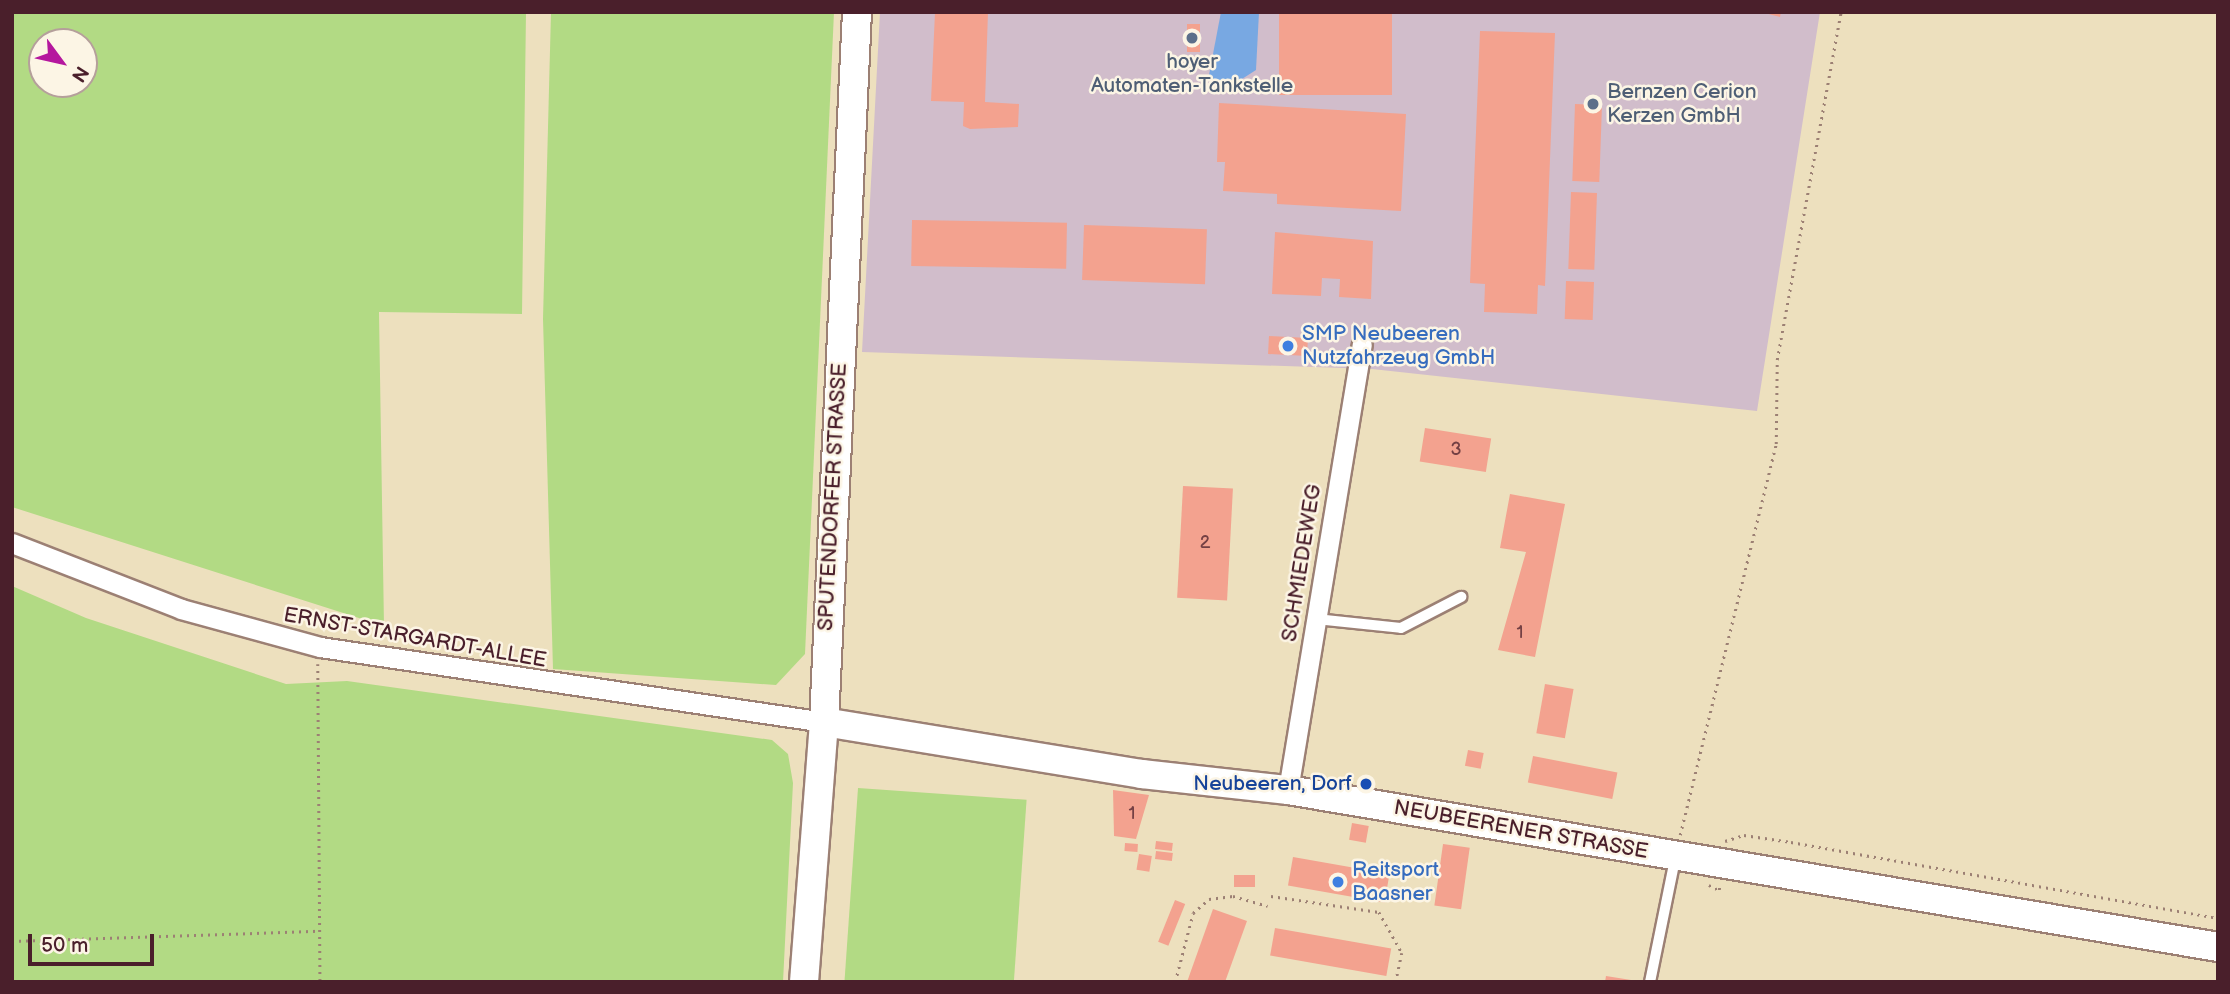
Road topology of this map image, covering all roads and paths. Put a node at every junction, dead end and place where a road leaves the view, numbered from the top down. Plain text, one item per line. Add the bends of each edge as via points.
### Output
1 (858, 12) edge
2 (1842, 12) edge
3 (1362, 344) dead end
4 (12, 543) edge
5 (1461, 597) dead end
6 (1316, 620) junction
7 (320, 647) junction
8 (824, 722) junction
9 (1288, 790) junction
10 (1729, 840) dead end
11 (1675, 857) junction
12 (1271, 896) dead end
13 (1268, 906) dead end
14 (2218, 918) edge
15 (319, 931) junction
16 (12, 941) edge
17 (2218, 947) edge
18 (320, 982) edge
19 (804, 982) edge
20 (1175, 982) edge
21 (1396, 982) edge
22 (1650, 982) edge

1 - 8 main road, SPUTENDORFER STRASSE
2 - 11 path via 1777,360 1776,444
3 - 6 street, SCHMIEDEWEG
4 - 7 street, ERNST-STARGARDT-ALLEE via 181,609
5 - 6 lane via 1401,628
6 - 9 street, SCHMIEDEWEG
7 - 8 street, ERNST-STARGARDT-ALLEE
7 - 15 path
8 - 9 main road, NEUBEERENER STRASSE via 1142,774
8 - 19 main road, SPUTENDORFER STRASSE
9 - 11 main road, NEUBEERENER STRASSE
10 - 14 path via 1791,842
11 - 17 main road, NEUBEERENER STRASSE
11 - 22 lane
12 - 21 path via 1379,912 1402,953
13 - 20 path via 1233,897 1209,899 1194,913
15 - 16 path
15 - 18 path

